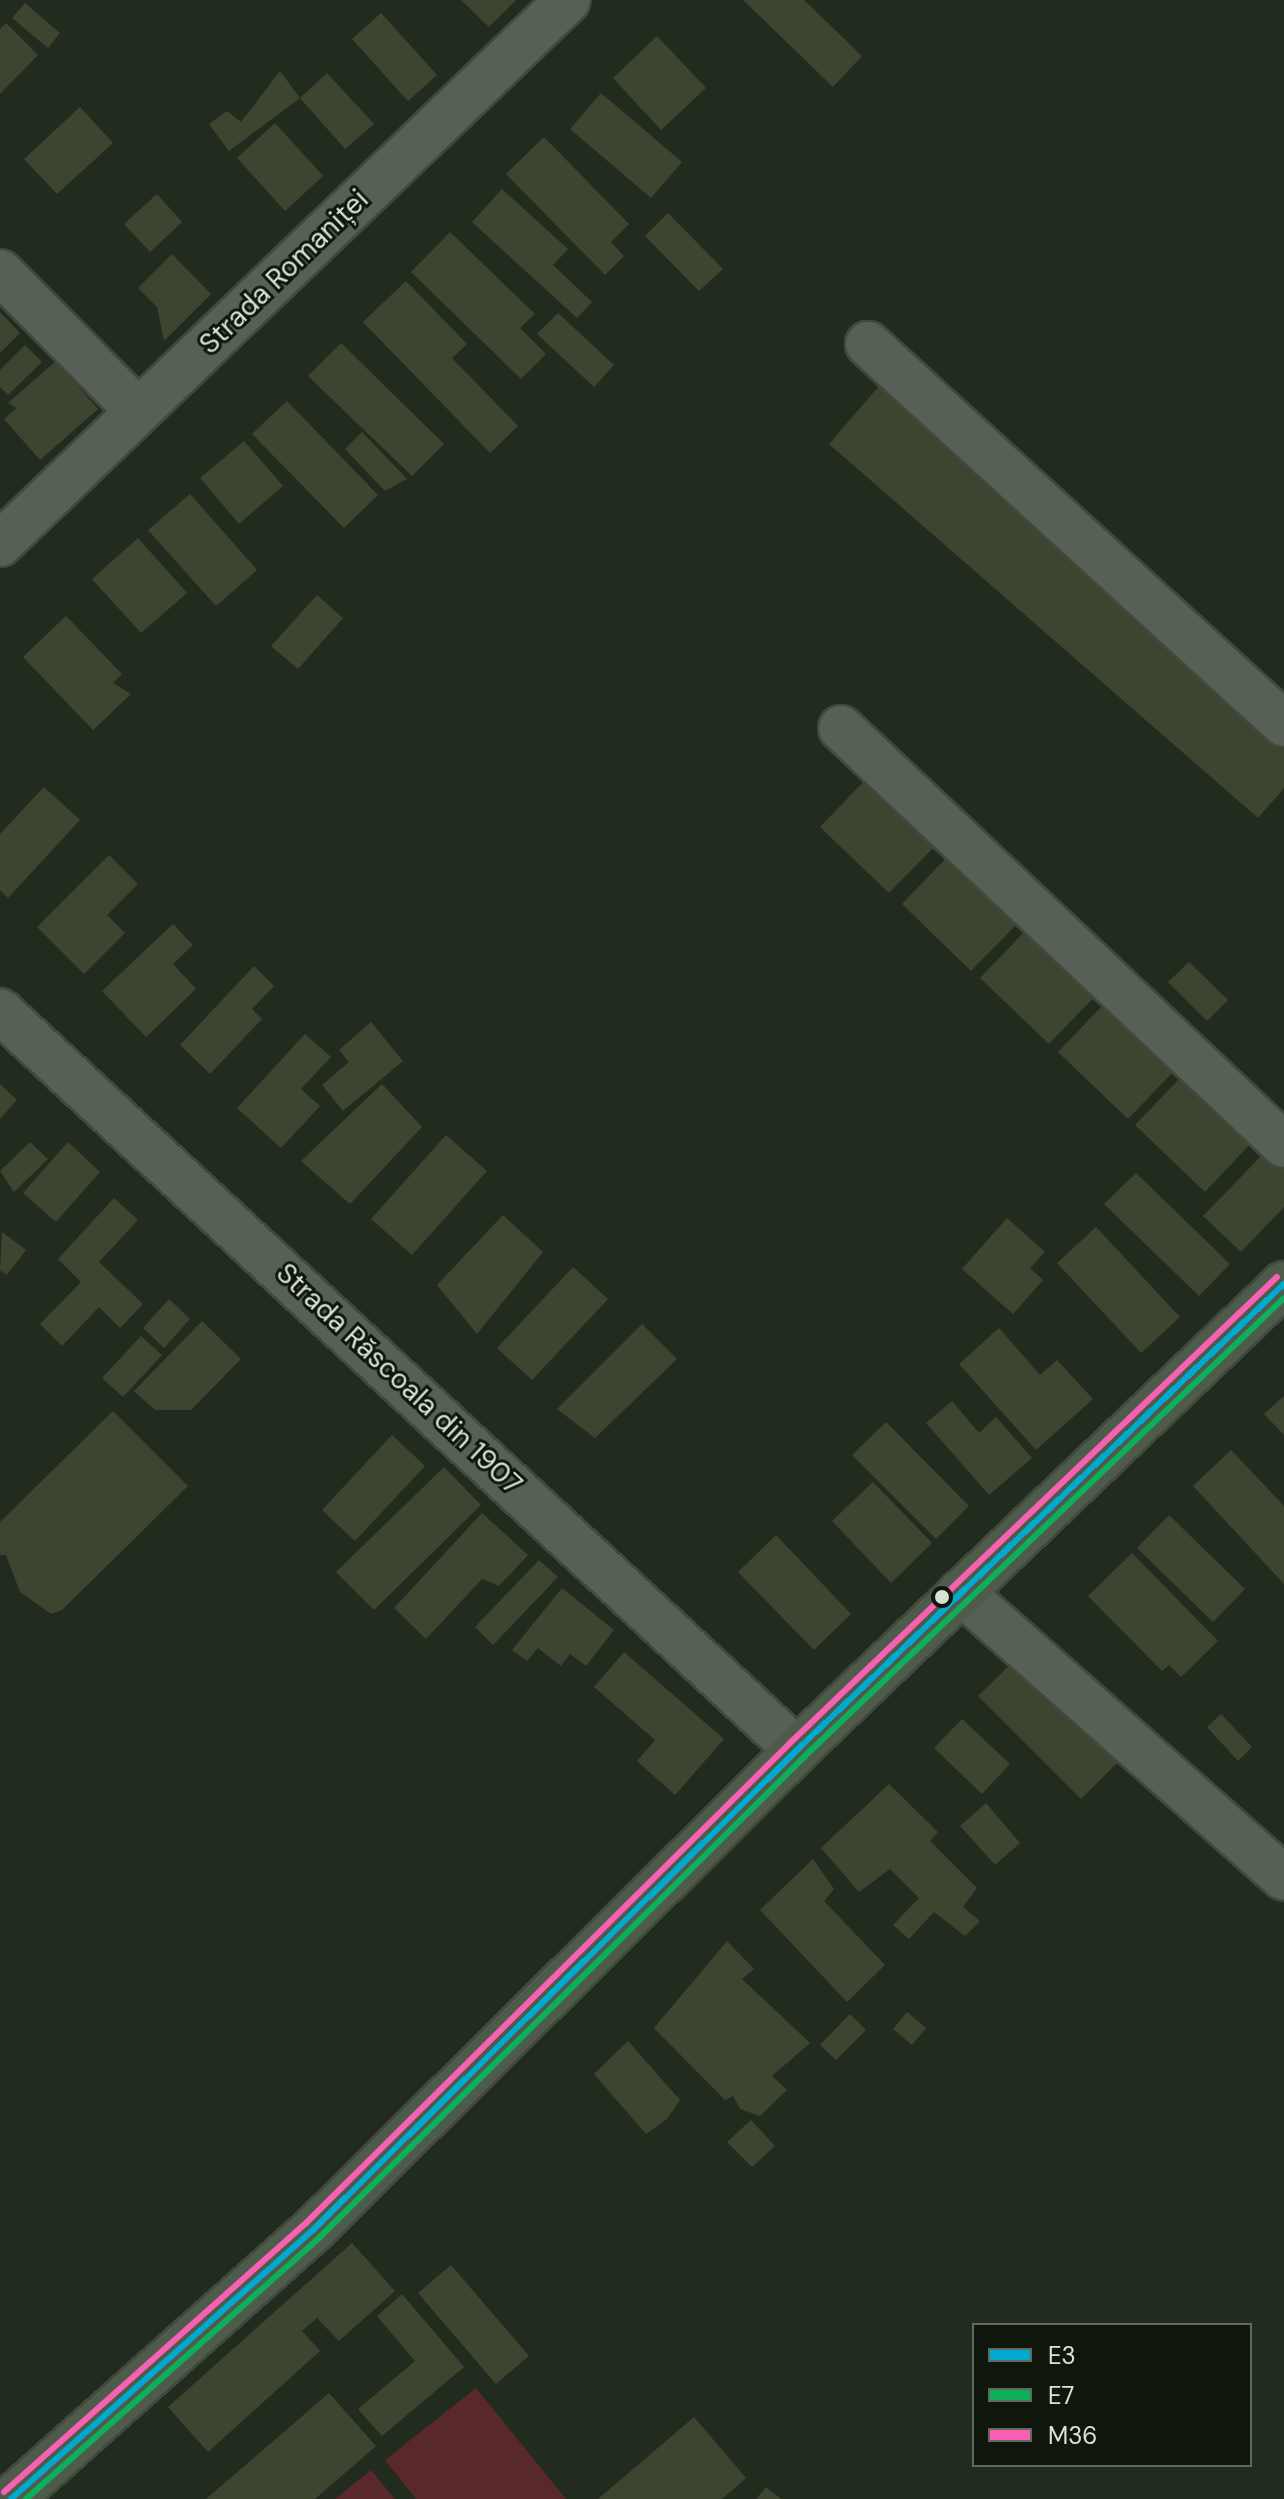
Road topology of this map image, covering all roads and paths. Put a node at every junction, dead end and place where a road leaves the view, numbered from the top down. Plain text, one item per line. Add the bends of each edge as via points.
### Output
1 (568, 0) edge
2 (0, 272) edge
3 (868, 344) dead end
4 (138, 411) junction
5 (0, 544) edge
6 (1284, 724) edge
7 (841, 728) dead end
8 (0, 1011) edge
9 (1284, 1145) edge
10 (1284, 1284) edge
11 (961, 1592) junction
12 (797, 1750) junction
13 (1284, 1878) edge
14 (0, 2485) edge
15 (12, 2499) edge

1 - 4 street, Strada Romaniței
2 - 4 street
3 - 6 street
4 - 5 street, Strada Romaniței
7 - 9 street
8 - 12 street, Strada Răscoala din 1907
10 - 11 main road
11 - 12 main road
11 - 13 street
12 - 15 main road via 313,2230
14 - 15 street

